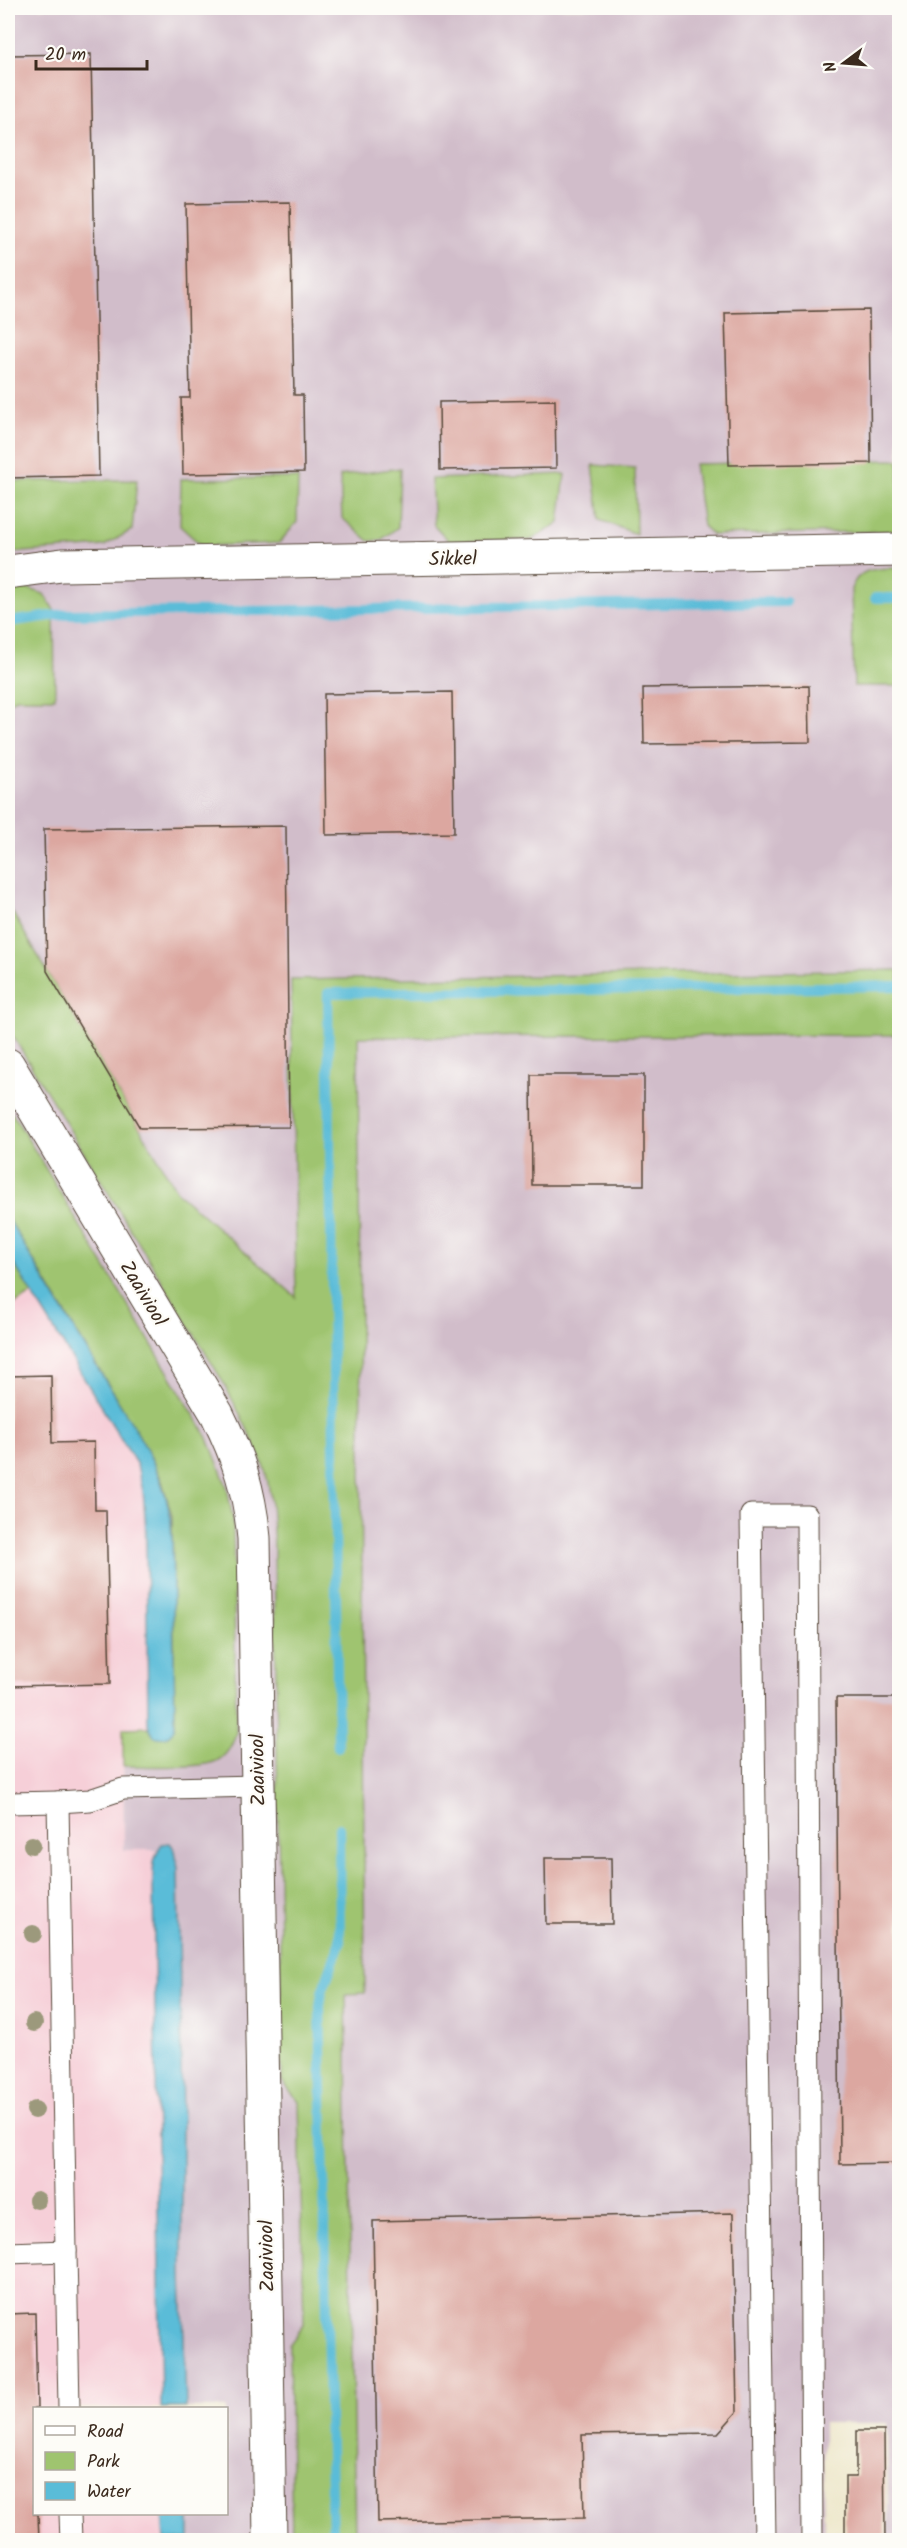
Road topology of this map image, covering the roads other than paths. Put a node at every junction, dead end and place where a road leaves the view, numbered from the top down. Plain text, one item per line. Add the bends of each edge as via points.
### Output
1 (900, 550) edge
2 (8, 572) edge
3 (8, 1065) edge
4 (258, 1786) junction
5 (58, 1802) junction
6 (8, 1803) edge
7 (66, 2251) junction
8 (8, 2253) edge
9 (69, 2407) edge
10 (70, 2515) edge
11 (70, 2541) edge
12 (270, 2541) edge
13 (765, 2541) edge
14 (812, 2541) edge

1 - 2 street, Sikkel via 62,565
3 - 4 street, Zaaiviool via 217,1414 238,1457 249,1494 254,1538
4 - 5 lane via 123,1789 90,1800
4 - 12 street, Zaaiviool
5 - 6 lane
5 - 7 lane
7 - 8 lane
7 - 9 lane
10 - 11 lane
13 - 14 lane via 751,1515 807,1515

